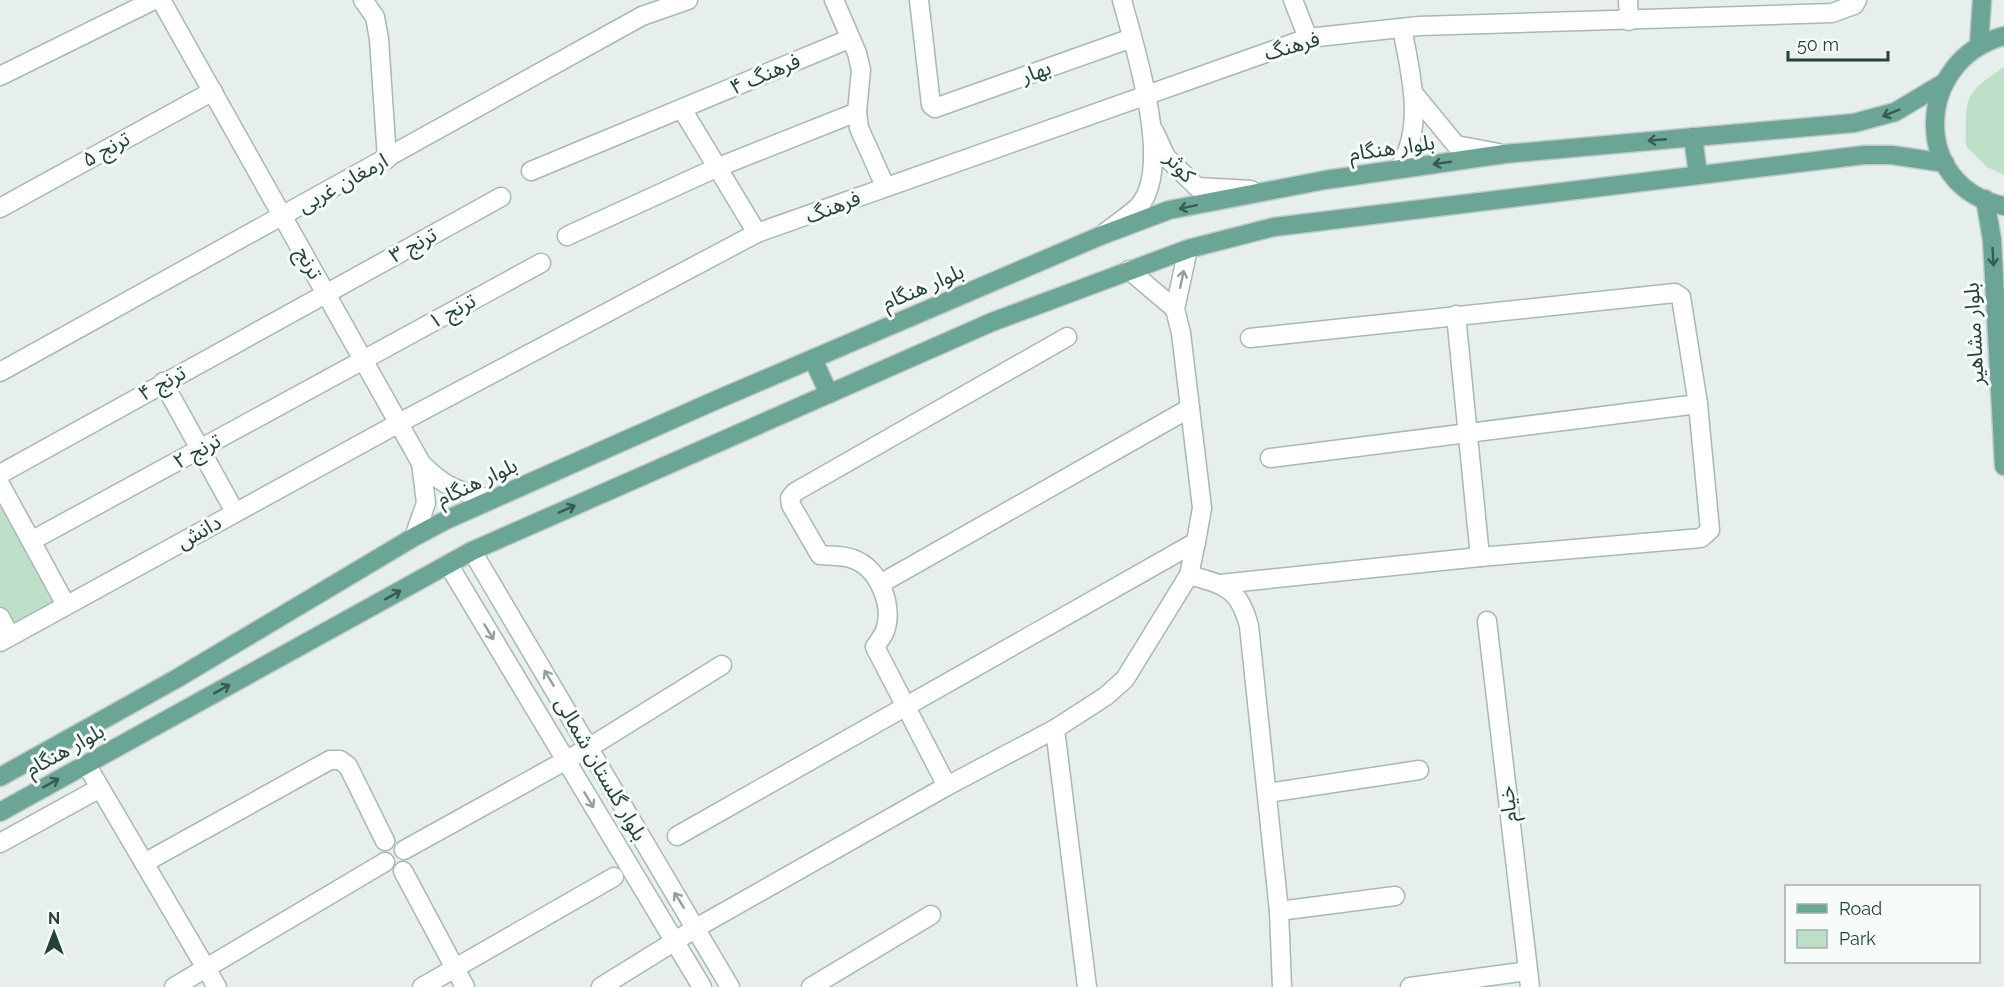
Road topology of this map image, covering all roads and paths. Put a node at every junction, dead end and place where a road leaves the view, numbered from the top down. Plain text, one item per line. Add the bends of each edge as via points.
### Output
1 (154, 0) edge
2 (363, 0) edge
3 (688, 0) edge
4 (834, 0) edge
5 (919, 0) edge
6 (1122, 0) edge
7 (1293, 0) edge
8 (1628, 0) edge
9 (1982, 0) edge
10 (1856, 2) edge
11 (168, 5) edge
12 (642, 8) edge
13 (1629, 21) junction
14 (1402, 28) junction
15 (2004, 36) edge
16 (1132, 38) junction
17 (1308, 38) junction
18 (849, 39) junction
19 (1979, 45) junction
20 (0, 76) edge
21 (1942, 84) junction
22 (213, 91) junction
23 (1148, 94) junction
24 (1414, 94) junction
25 (682, 109) junction
26 (857, 112) junction
27 (1149, 118) junction
28 (1693, 137) junction
29 (1504, 154) junction
30 (387, 159) junction
31 (1945, 163) junction
32 (716, 168) junction
33 (1399, 169) junction
34 (531, 171) dead end
35 (1698, 174) junction
36 (885, 186) junction
37 (1265, 190) junction
38 (501, 197) dead end
39 (1985, 200) junction
40 (2004, 206) edge
41 (0, 208) edge
42 (283, 217) junction
43 (757, 233) junction
44 (567, 236) dead end
45 (1100, 236) junction
46 (1188, 249) junction
47 (541, 263) dead end
48 (1129, 270) junction
49 (326, 293) junction
50 (1175, 309) junction
51 (1456, 315) junction
52 (1067, 338) dead end
53 (1250, 338) dead end
54 (813, 359) junction
55 (363, 360) junction
56 (0, 372) edge
57 (163, 382) junction
58 (829, 394) junction
59 (1698, 404) junction
60 (1190, 408) junction
61 (399, 423) junction
62 (1469, 433) junction
63 (2003, 438) edge
64 (200, 449) junction
65 (1270, 459) dead end
66 (421, 463) junction
67 (2004, 466) edge
68 (0, 474) edge
69 (0, 484) edge
70 (491, 499) junction
71 (235, 512) junction
72 (414, 537) junction
73 (31, 541) junction
74 (1196, 542) junction
75 (472, 551) junction
76 (1480, 557) junction
77 (448, 564) junction
78 (1189, 575) junction
79 (880, 584) junction
80 (1221, 584) junction
81 (495, 589) junction
82 (66, 605) junction
83 (473, 606) junction
84 (0, 617) edge
85 (1486, 621) dead end
86 (5, 639) edge
87 (722, 665) dead end
88 (906, 706) junction
89 (1055, 729) junction
90 (590, 747) junction
91 (565, 761) junction
92 (86, 764) junction
93 (1419, 770) dead end
94 (0, 777) edge
95 (947, 786) junction
96 (100, 788) junction
97 (1267, 793) junction
98 (0, 812) edge
99 (677, 836) dead end
100 (385, 841) junction
101 (0, 843) edge
102 (404, 850) junction
103 (385, 862) junction
104 (144, 863) junction
105 (404, 871) junction
106 (614, 877) dead end
107 (1395, 896) dead end
108 (1279, 911) junction
109 (931, 915) dead end
110 (696, 928) junction
111 (675, 943) junction
112 (206, 968) junction
113 (454, 969) junction
114 (1529, 979) edge
115 (174, 987) edge
116 (217, 987) edge
117 (422, 987) edge
118 (465, 987) edge
119 (601, 987) edge
120 (702, 987) edge
121 (730, 987) edge
122 (812, 987) edge
123 (1087, 987) edge
124 (1282, 987) edge
125 (1410, 987) edge

1 - 20 street
2 - 30 street via 375,17 379,39
3 - 12 street, ارمغان غربی
4 - 18 street
5 - 16 street, بهار via 931,105 940,107
6 - 16 street, کوثر
7 - 17 street
8 - 13 street
9 - 19 main road
10 - 13 street, فرهنگ via 1832,13
11 - 22 street, ترنج
12 - 30 street, ارمغان غربی
13 - 14 street, فرهنگ
14 - 17 street, فرهنگ
14 - 24 street
15 - 19 main road
16 - 23 street, کوثر
17 - 23 street, فرهنگ
18 - 25 street, فرهنگ ۴
18 - 26 street via 861,70
19 - 21 main road via 1958,62
21 -> 28 main road, بلوار هنگام via 1895,112 1875,119
21 - 31 main road via 1934,124
22 - 41 street, ترنج ۵
22 - 42 street, ترنج
23 - 27 street, کوثر
23 - 36 street, فرهنگ
24 - 29 street via 1456,145
24 - 33 street via 1410,151
25 - 32 street
25 - 34 street, فرهنگ ۴
26 - 32 street
26 - 36 street via 859,128
27 - 37 street, کوثر via 1166,157 1197,187
27 - 45 street, کوثر via 1152,172 1145,195 1139,206
28 -> 29 main road, بلوار هنگام
28 - 35 main road
29 -> 33 main road, بلوار هنگام
30 - 42 street, ارمغان غربی
31 - 35 main road, بلوار هنگام via 1892,154 1864,155
31 - 39 main road via 1962,184
32 - 43 street
32 - 44 street
33 - 37 main road, بلوار هنگام
35 - 46 main road, بلوار هنگام via 1274,227
36 - 43 street, فرهنگ
37 -> 45 main road, بلوار هنگام via 1169,210
38 - 49 street, ترنج ۳
39 - 40 main road
39 -> 63 main road, بلوار مشاهیر via 1992,240
42 - 49 street, ترنج
42 - 56 street, ارمغان غربی
43 - 61 street, فرهنگ
45 - 54 main road, بلوار هنگام
46 - 48 main road, بلوار هنگام
50 -> 46 street
47 - 55 street, ترنج ۱
48 - 50 street
48 - 58 main road, بلوار هنگام via 992,322
49 - 55 street, ترنج
49 - 57 street, ترنج ۴
50 - 60 street
51 - 53 street
51 - 59 street via 1675,293 1681,297
51 - 62 street
52 - 79 street via 790,498 820,555 853,559 867,567
54 - 58 main road
54 - 70 main road, بلوار هنگام
55 - 61 street, ترنج
55 - 64 street, ترنج ۲
57 - 64 street
57 - 68 street, ترنج ۴
75 -> 58 main road, بلوار هنگام
59 - 62 street
59 - 76 street via 1710,530 1707,536
60 - 74 street via 1202,508
60 - 79 street
61 - 66 street, ترنج
61 - 71 street, دانش
62 - 65 street
62 - 76 street
63 - 67 main road, بلوار مشاهیر
64 - 71 street
64 - 73 street, ترنج ۲
66 - 70 street via 454,490
66 - 72 street via 426,503
69 - 73 street
70 - 72 main road, بلوار هنگام
71 - 82 street, دانش
72 - 94 main road, بلوار هنگام via 176,679
73 - 82 street
74 - 78 street
74 - 88 street
75 - 77 main road, بلوار هنگام
75 - 81 street, بلوار گلستان شمالی
76 - 80 street
77 - 83 street, بلوار گلستان شمالی
92 -> 77 main road, بلوار هنگام
78 - 80 street
78 - 89 street via 1125,679
79 - 88 street via 888,612 885,630 875,647
80 - 97 street via 1240,598 1249,626
81 - 83 street via 482,589 473,599
90 -> 81 street, بلوار گلستان شمالی
82 - 86 street, دانش
83 -> 91 street, بلوار گلستان شمالی
84 - 86 street
85 - 114 street, خیام
87 - 90 street
88 - 95 street
88 - 99 street
89 - 95 street
89 - 123 street
90 - 91 street
110 -> 90 street, بلوار گلستان شمالی
91 - 102 street
91 -> 111 street, بلوار گلستان شمالی
92 - 96 street
98 -> 92 main road, بلوار هنگام
93 - 97 street
95 - 110 street
96 - 101 street
96 - 104 street
97 - 108 street
100 - 102 street via 395,840
100 - 103 street via 380,850
100 - 104 street via 348,766 340,760 330,760
102 - 105 street via 408,862
103 - 105 street via 394,871
103 - 112 street
104 - 112 street
105 - 113 street
106 - 113 street
107 - 108 street
108 - 124 street
109 - 122 street
110 - 111 street
110 - 121 street, بلوار گلستان شمالی
111 - 119 street
111 - 120 street, بلوار گلستان شمالی
112 - 115 street
112 - 116 street
113 - 117 street
113 - 118 street
114 - 125 street

